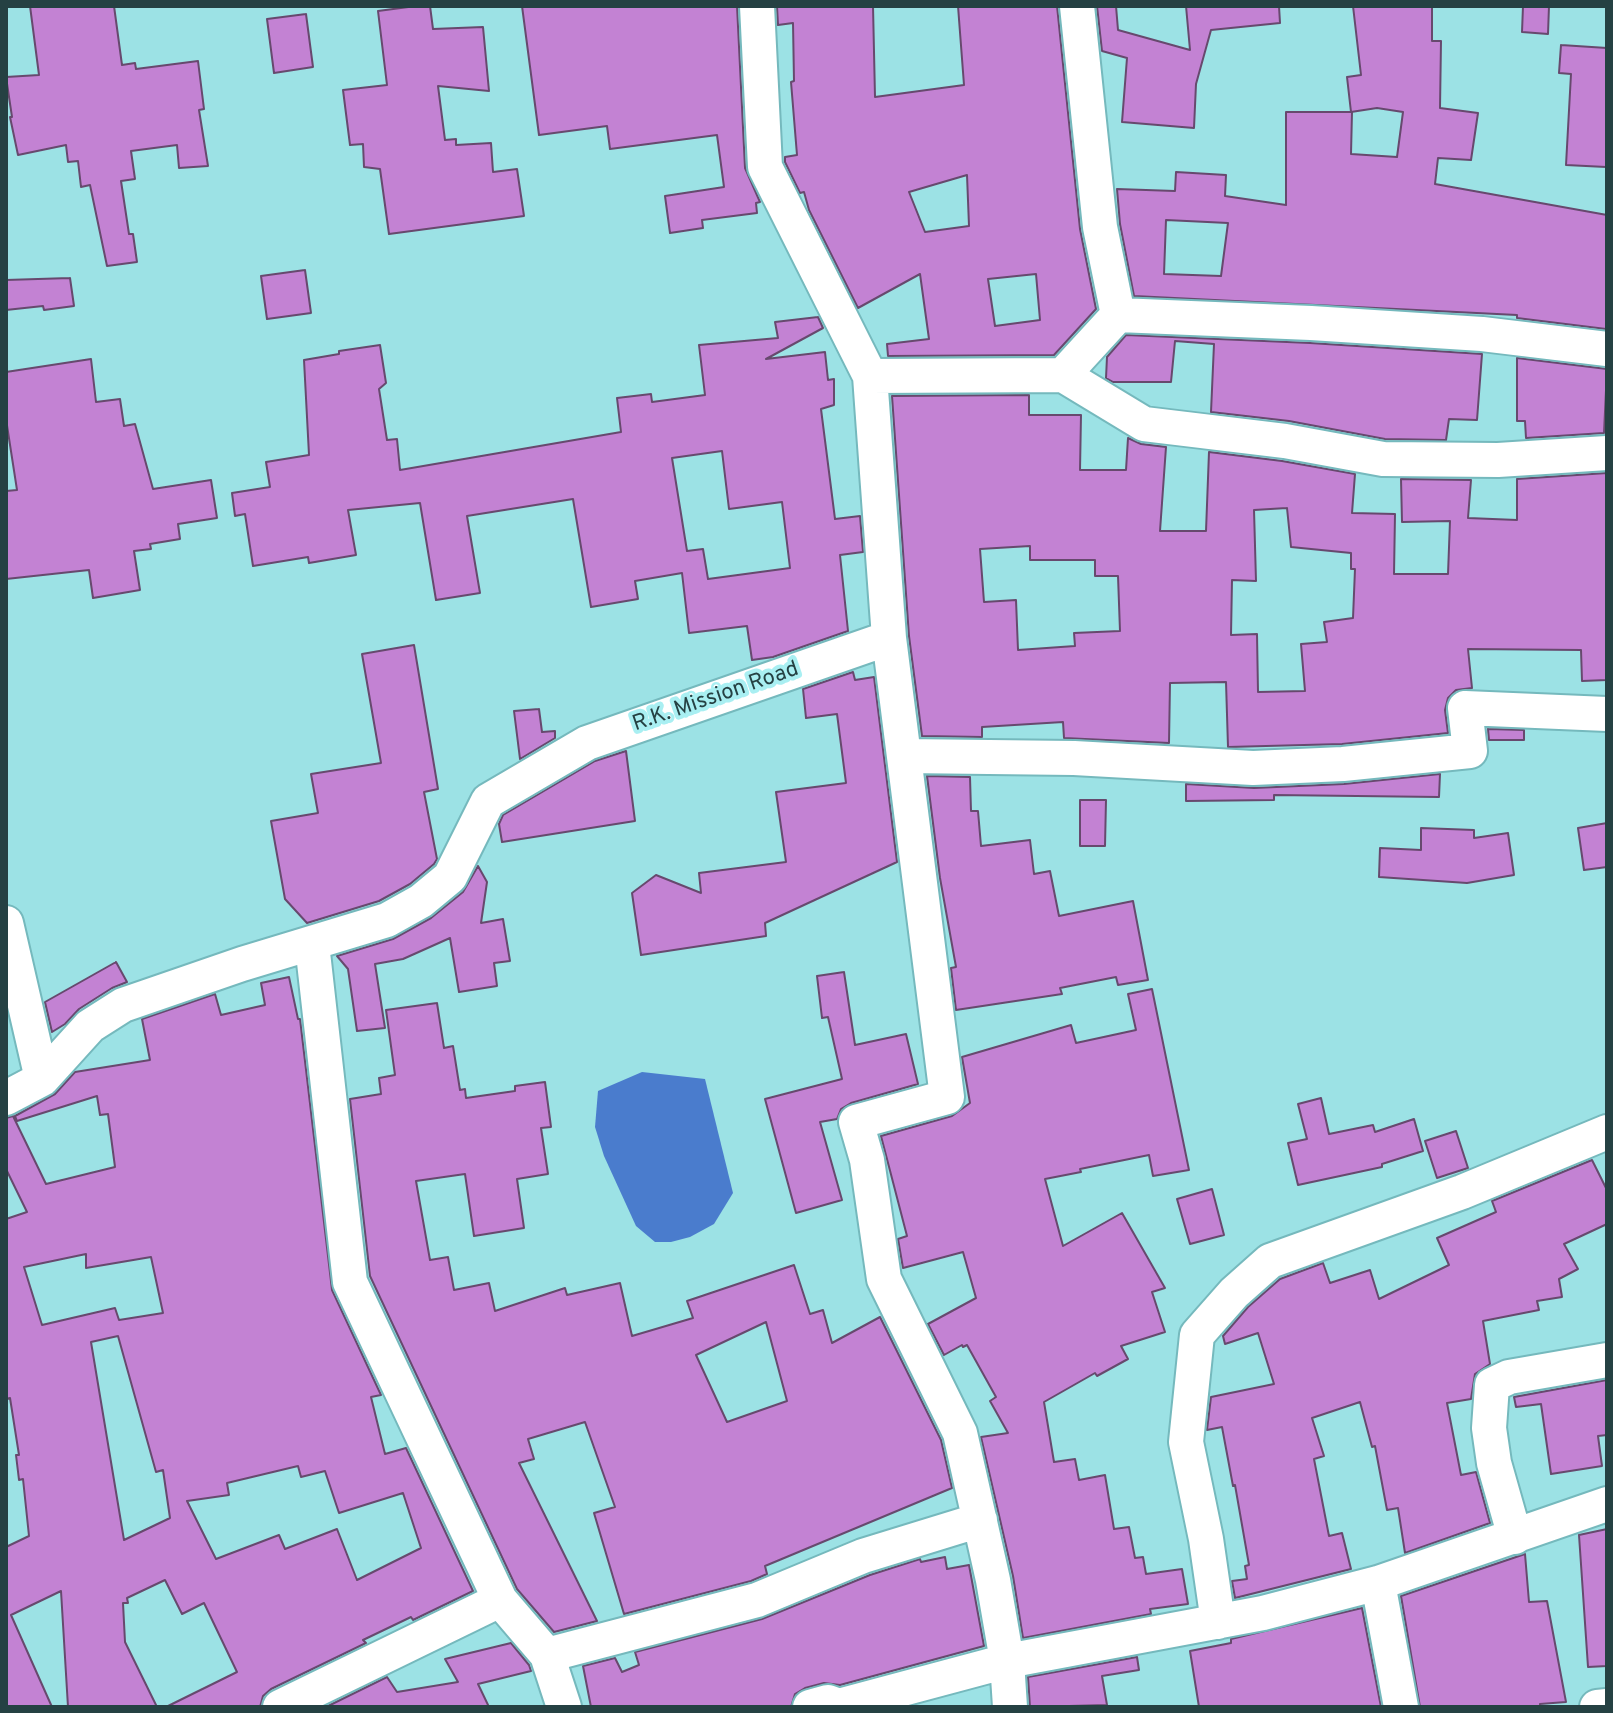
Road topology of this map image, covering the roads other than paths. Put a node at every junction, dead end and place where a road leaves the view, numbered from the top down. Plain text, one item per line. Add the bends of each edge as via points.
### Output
1 (757, 6) edge
2 (1077, 6) edge
3 (1118, 315) junction
4 (1607, 349) edge
5 (1063, 375) junction
6 (870, 376) junction
7 (1607, 453) edge
8 (889, 638) junction
9 (1607, 714) edge
10 (904, 756) junction
11 (6, 923) edge
12 (312, 944) junction
13 (42, 1079) junction
14 (6, 1098) edge
15 (1607, 1132) edge
16 (1607, 1360) edge
17 (1607, 1504) edge
18 (980, 1520) junction
19 (1515, 1537) junction
20 (1378, 1583) junction
21 (500, 1600) junction
22 (1218, 1622) junction
23 (547, 1655) junction
24 (1007, 1661) junction
25 (1607, 1706) edge
26 (280, 1707) edge
27 (564, 1707) edge
28 (810, 1707) edge
29 (1010, 1707) edge
30 (1401, 1707) edge
31 (1597, 1707) edge

1 - 6 street via 765,167
2 - 3 street via 1100,227
3 - 4 street via 1482,334
3 - 5 street
5 - 6 street
5 - 7 street via 1144,424 1383,459 1498,460
6 - 8 street
8 - 10 street
8 - 12 street, R.K. Mission Road via 587,743 488,801 450,877 421,901 387,920
9 - 10 street via 1465,708 1470,751 1343,764 1253,768
10 - 18 street via 947,1097 856,1122 867,1160 884,1279 960,1433
11 - 13 street
12 - 13 street, R.K. Mission Road via 123,1005 90,1026
12 - 21 street via 350,1282
13 - 14 street, R.K. Mission Road
15 - 22 street via 1462,1192 1270,1261 1197,1335 1186,1442
16 - 19 street via 1509,1377 1492,1385 1489,1428 1494,1463
17 - 19 street
18 - 23 street via 863,1556 757,1600
18 - 24 street
19 - 20 street
20 - 22 street
20 - 30 street
21 - 23 street
21 - 26 street
22 - 24 street
23 - 27 street
24 - 28 street via 839,1706 828,1702
24 - 29 street
25 - 31 street

